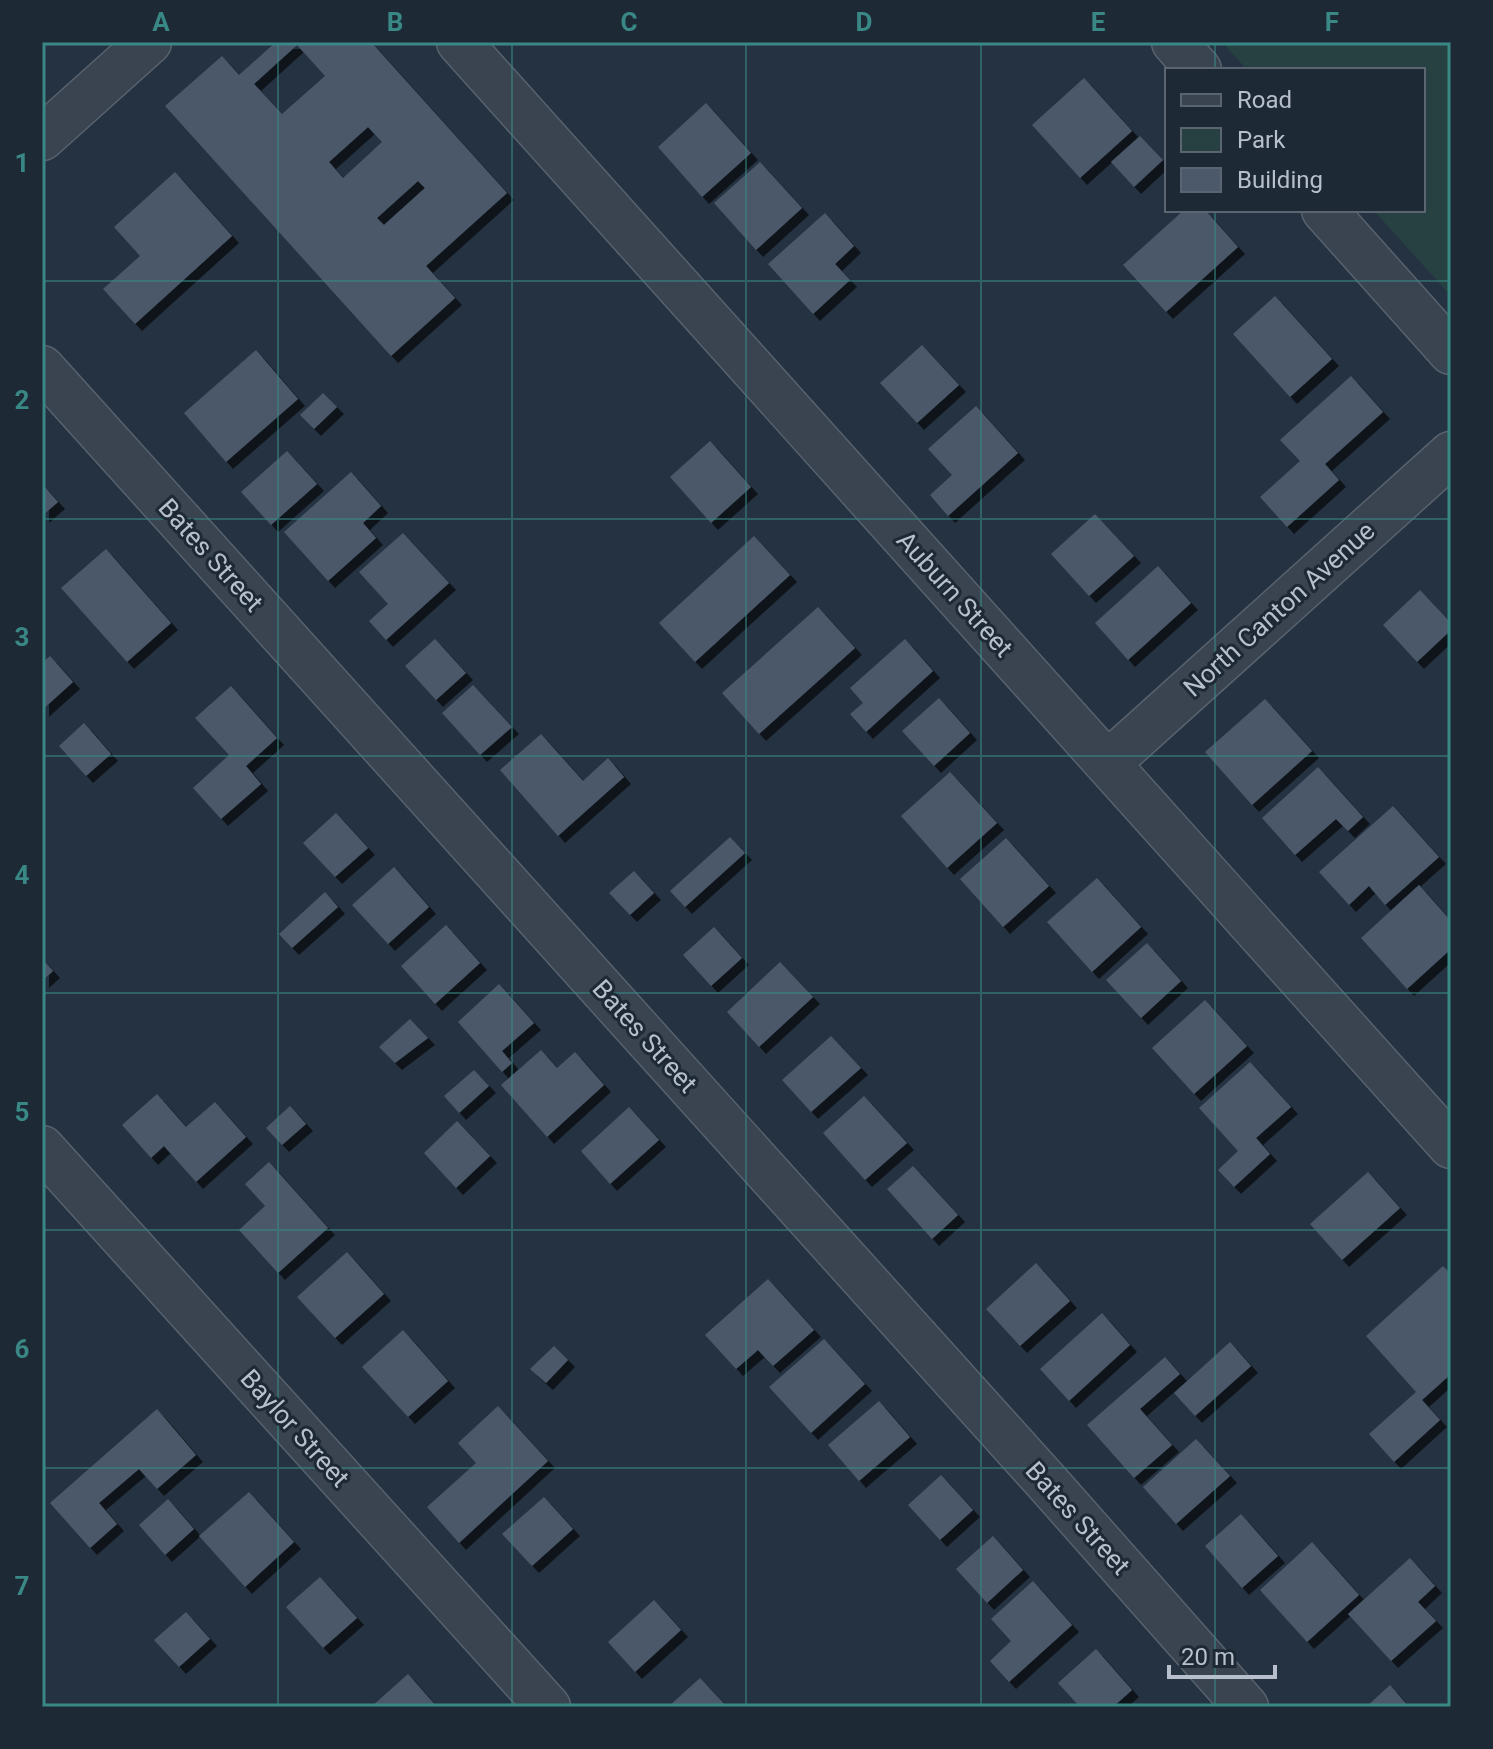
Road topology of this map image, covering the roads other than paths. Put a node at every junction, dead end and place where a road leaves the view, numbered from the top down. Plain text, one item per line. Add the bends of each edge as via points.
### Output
1 (149, 42) edge
2 (459, 42) edge
3 (1174, 42) edge
4 (1197, 68) edge
5 (42, 138) edge
6 (1326, 212) edge
7 (1451, 352) edge
8 (42, 368) edge
9 (1451, 454) edge
10 (1108, 763) junction
11 (1451, 1146) edge
12 (42, 1148) edge
13 (548, 1707) edge
14 (1246, 1707) edge

1 - 5 street
2 - 10 street, Auburn Street
3 - 4 street
6 - 7 street
8 - 14 street, Bates Street
9 - 10 street, North Canton Avenue
10 - 11 street, Auburn Street
12 - 13 street, Baylor Street

